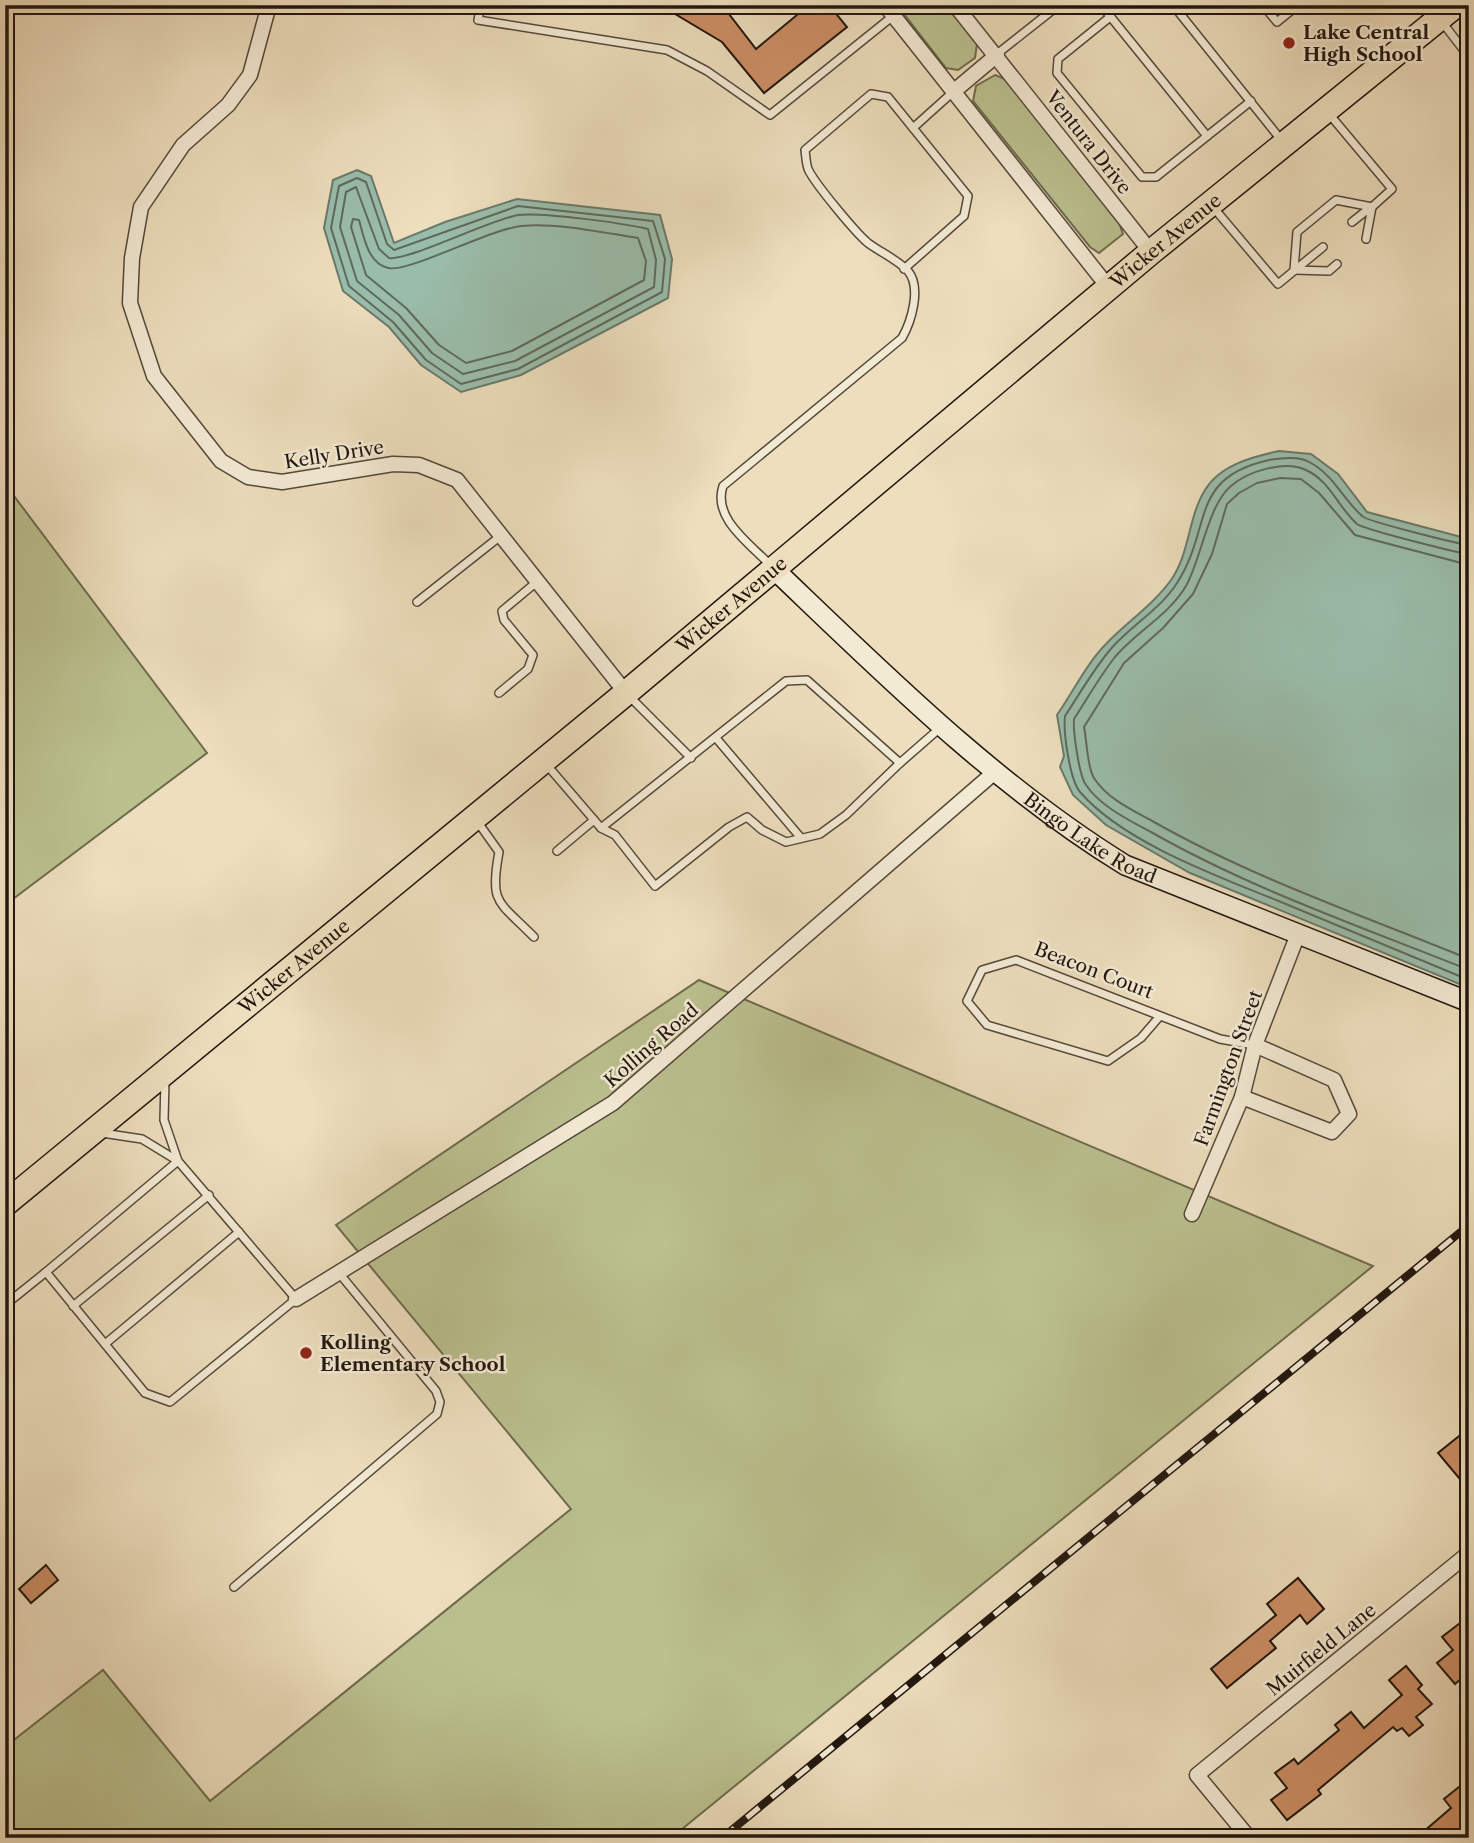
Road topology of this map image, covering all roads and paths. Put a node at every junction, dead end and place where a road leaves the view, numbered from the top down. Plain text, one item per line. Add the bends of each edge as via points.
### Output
1 (269, 5) edge
2 (481, 5) edge
3 (955, 5) edge
4 (1059, 5) edge
5 (1101, 5) edge
6 (1172, 5) edge
7 (1263, 5) edge
8 (1298, 5) edge
9 (889, 11) edge
10 (1448, 12) edge
11 (1110, 17) junction
12 (997, 55) junction
13 (1469, 57) edge
14 (953, 92) junction
15 (1251, 101) junction
16 (1327, 111) junction
17 (913, 128) junction
18 (1207, 136) junction
19 (1284, 144) junction
20 (1210, 204) junction
21 (1371, 207) junction
22 (1352, 222) dead end
23 (1366, 239) dead end
24 (1323, 247) dead end
25 (1151, 252) junction
26 (1337, 264) dead end
27 (904, 269) junction
28 (1294, 270) junction
29 (1109, 288) junction
30 (503, 534) junction
31 (775, 569) junction
32 (539, 580) junction
33 (417, 602) dead end
34 (499, 693) dead end
35 (626, 693) junction
36 (943, 725) junction
37 (716, 738) junction
38 (691, 758) junction
39 (543, 761) junction
40 (900, 764) junction
41 (996, 771) junction
42 (475, 817) junction
43 (594, 820) junction
44 (601, 828) junction
45 (800, 838) junction
46 (557, 851) dead end
47 (1298, 934) junction
48 (534, 937) dead end
49 (1469, 1002) edge
50 (1160, 1016) junction
51 (1255, 1045) junction
52 (165, 1073) junction
53 (1241, 1097) junction
54 (94, 1131) junction
55 (178, 1161) junction
56 (209, 1195) junction
57 (5, 1204) edge
58 (1192, 1214) dead end
59 (239, 1232) junction
60 (46, 1272) junction
61 (339, 1273) junction
62 (296, 1299) junction
63 (5, 1305) edge
64 (73, 1306) junction
65 (104, 1344) junction
66 (1469, 1553) edge
67 (234, 1587) dead end
68 (1250, 1838) edge

1 - 30 street, Kelly Drive via 250,75 228,105 183,145 141,207 130,303 154,376 221,461 248,477 282,482 393,464 419,465 457,480
2 - 9 lane via 478,20 667,50 707,71 770,115
3 - 12 street, Ventura Drive
4 - 12 lane
5 - 11 lane
6 - 15 lane
7 - 8 lane via 1277,22
9 - 14 street
10 - 13 lane
10 - 16 highway, Wicker Avenue
11 - 18 lane
11 - 18 lane via 1058,59 1057,74 1114,144 1142,177 1156,177
12 - 14 street
12 - 25 street, Ventura Drive
14 - 17 lane
14 - 29 street
15 - 18 lane
15 - 19 lane
16 - 19 highway, Wicker Avenue
16 - 21 lane via 1392,189
17 - 27 lane via 968,196 964,216
17 - 27 lane via 888,97 871,94 805,150 808,170 865,241
19 - 20 highway, Wicker Avenue
20 - 25 highway, Wicker Avenue
20 - 28 lane via 1278,284
21 - 22 lane
21 - 23 lane
21 - 28 lane via 1336,201 1326,208 1297,232
24 - 28 lane
25 - 29 highway, Wicker Avenue
26 - 28 lane via 1329,271
27 - 31 lane via 915,287 910,325 902,338 723,486 719,497 723,515
29 - 31 highway, Wicker Avenue
30 - 32 street, Kelly Drive
30 - 33 lane
31 - 35 highway, Wicker Avenue
31 - 36 street, Bingo Lake Road
32 - 34 lane via 502,611 504,620 533,655 528,669
32 - 35 street, Kelly Drive
35 - 38 lane
35 - 39 highway, Wicker Avenue
36 - 40 lane
36 - 41 street, Bingo Lake Road
37 - 38 lane
37 - 40 lane via 786,681 807,680
37 - 45 lane
38 - 44 lane
39 - 42 highway, Wicker Avenue
39 - 43 lane
40 - 45 lane via 846,815 820,834
41 - 47 street, Bingo Lake Road via 1086,841 1125,865
41 - 61 street, Kolling Road via 613,1103
42 - 48 lane via 499,852 495,897
42 - 52 highway, Wicker Avenue
43 - 44 lane
43 - 46 lane
44 - 45 lane via 615,835 655,886 747,817 786,842
47 - 49 street, Bingo Lake Road
47 - 51 street, Farmington Street
50 - 50 lane, Beacon Court via 1016,960 982,970 967,1001 987,1025 1108,1061 1141,1038
50 - 51 lane, Beacon Court via 1220,1039
51 - 53 street, Farmington Street
51 - 53 street, Beacon Court via 1334,1080 1349,1114 1332,1132
52 - 54 highway, Wicker Avenue
52 - 55 lane via 164,1120
53 - 58 street, Farmington Street
54 - 55 lane via 142,1139
54 - 57 highway, Wicker Avenue
55 - 56 lane
55 - 60 lane
56 - 59 lane
56 - 64 lane
59 - 62 lane
59 - 65 lane
60 - 63 lane
60 - 64 lane
61 - 62 street, Kolling Road
61 - 67 lane via 436,1391 440,1402 437,1414
62 - 65 lane via 170,1402 145,1393
64 - 65 lane
66 - 68 street, Muirfield Lane via 1197,1775

